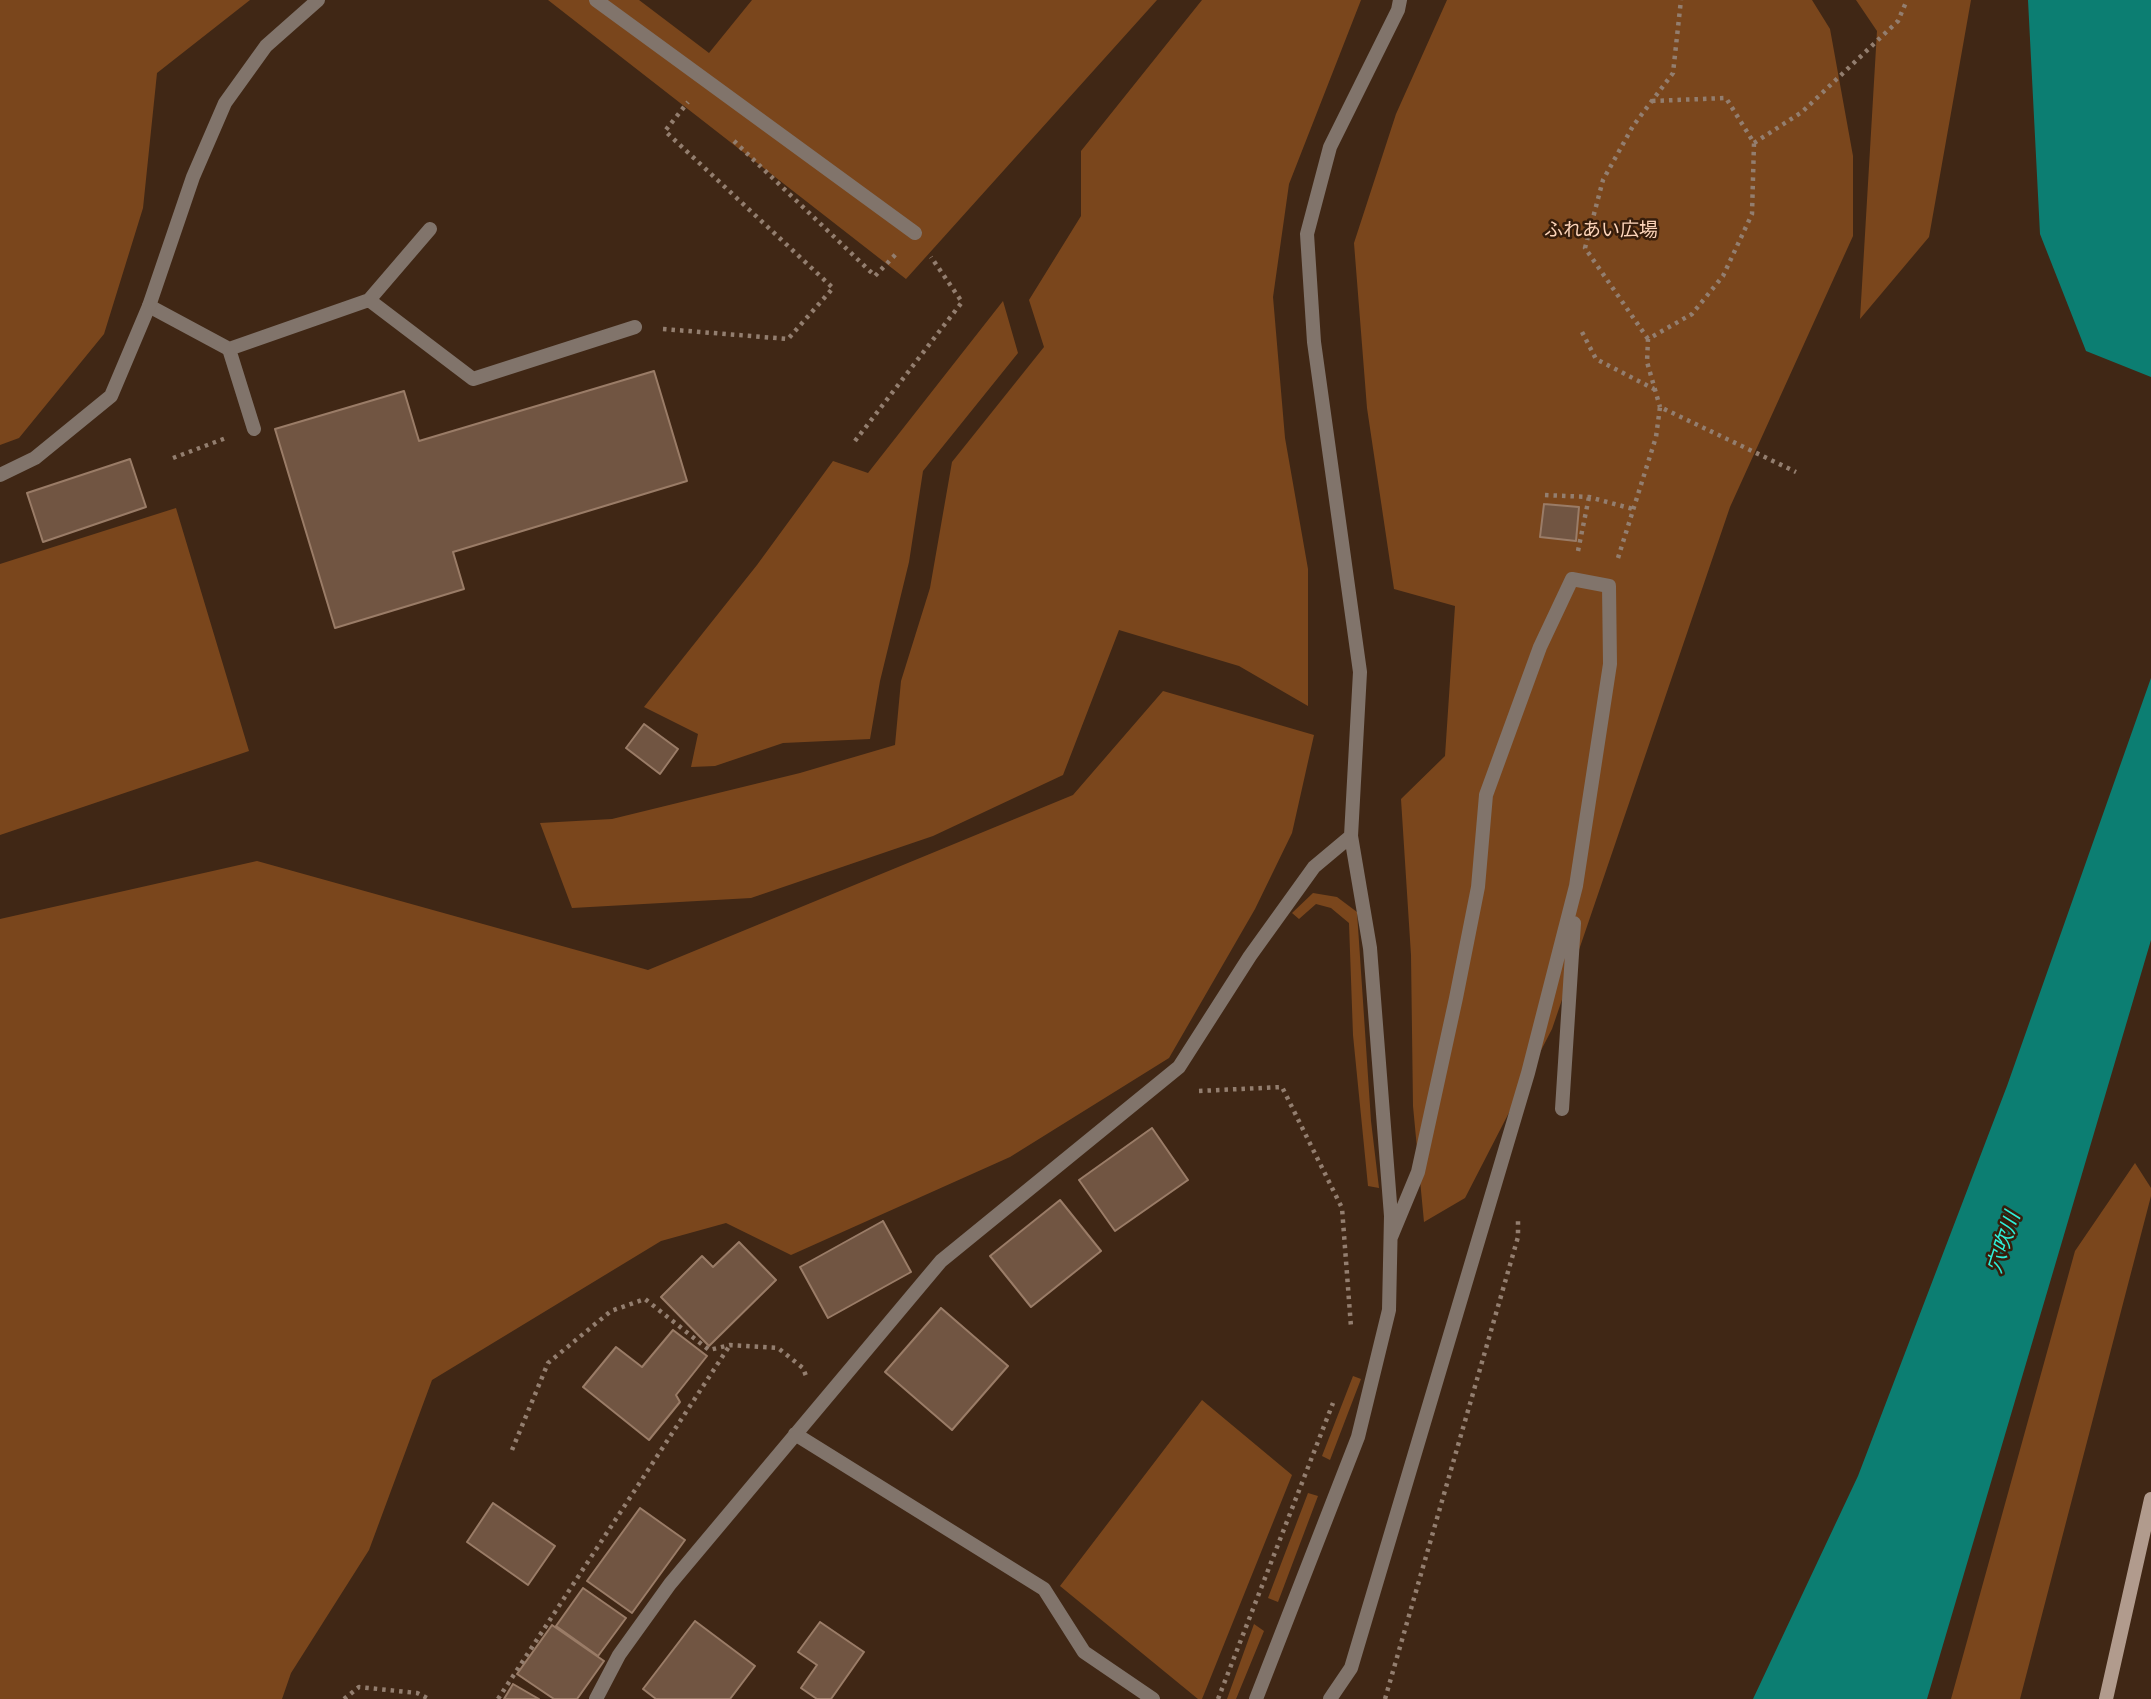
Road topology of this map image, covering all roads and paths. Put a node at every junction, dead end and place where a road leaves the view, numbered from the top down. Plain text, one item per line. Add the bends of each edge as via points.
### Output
1 (318, 0) edge
2 (596, 0) edge
3 (1400, 0) edge
4 (1681, 0) edge
5 (1907, 0) edge
6 (1652, 102) junction
7 (700, 108) dead end
8 (729, 136) dead end
9 (1754, 144) junction
10 (430, 229) dead end
11 (915, 233) junction
12 (369, 300) junction
13 (149, 306) junction
14 (635, 327) joint
15 (1581, 332) dead end
16 (1647, 339) junction
17 (229, 349) junction
18 (1654, 390) junction
19 (1660, 407) junction
20 (254, 429) dead end
21 (232, 436) dead end
22 (855, 441) dead end
23 (173, 458) dead end
24 (1796, 472) dead end
25 (0, 475) edge
26 (1545, 495) dead end
27 (1589, 497) junction
28 (1633, 509) junction
29 (1572, 579) junction
30 (1609, 586) junction
31 (1351, 836) junction
32 (1576, 886) junction
33 (1193, 1091) dead end
34 (1562, 1109) dead end
35 (1517, 1210) dead end
36 (1391, 1237) junction
37 (1350, 1334) dead end
38 (730, 1345) junction
39 (1337, 1393) dead end
40 (818, 1406) junction
41 (795, 1434) junction
42 (512, 1450) dead end
43 (2151, 1499) edge
44 (344, 1699) edge
45 (429, 1699) edge
46 (498, 1699) edge
47 (596, 1699) edge
48 (1153, 1699) edge
49 (1218, 1699) edge
50 (1256, 1699) edge
51 (1330, 1699) edge
52 (1385, 1699) edge
53 (2106, 1699) edge

1 - 13 street via 266,46 225,103 193,177
2 - 11 street
3 - 31 street via 1330,147 1307,234 1314,342 1360,672
4 - 6 path via 1673,73
5 - 9 path via 1898,21 1802,111
6 - 9 path via 1726,98
6 - 16 path via 1603,180 1585,248
7 - 14 path via 690,99 665,131 833,288 788,339
8 - 11 path via 875,276
9 - 16 path via 1752,214 1723,276 1692,314
10 - 12 street
11 - 22 path via 962,302
12 - 14 street via 473,379
12 - 17 street
13 - 17 street
13 - 25 street via 111,396 34,458
15 - 18 path via 1596,359
16 - 18 path
17 - 20 street
18 - 19 path
19 - 24 path
19 - 28 path via 1656,437
21 - 23 path
26 - 27 path
27 - 28 path
27 - 29 path
28 - 30 path
29 - 30 street
29 - 36 street via 1540,647 1486,794 1478,887 1456,998 1418,1172
30 - 32 street via 1610,664
31 - 36 street via 1370,948
31 - 40 street via 1314,867 1179,1067 941,1261
32 - 34 street
32 - 51 street via 1528,1073 1351,1668
33 - 37 path via 1282,1087 1342,1208
35 - 52 path via 1518,1237
36 - 50 street via 1389,1310 1358,1437
38 - 40 path via 778,1348 803,1368
38 - 42 path via 709,1350 645,1299 611,1311 548,1363
38 - 46 path
39 - 49 path
40 - 41 street
41 - 47 street via 670,1584 619,1655
41 - 48 street via 1044,1589 1084,1652
43 - 53 street
44 - 45 path via 359,1687 416,1693

